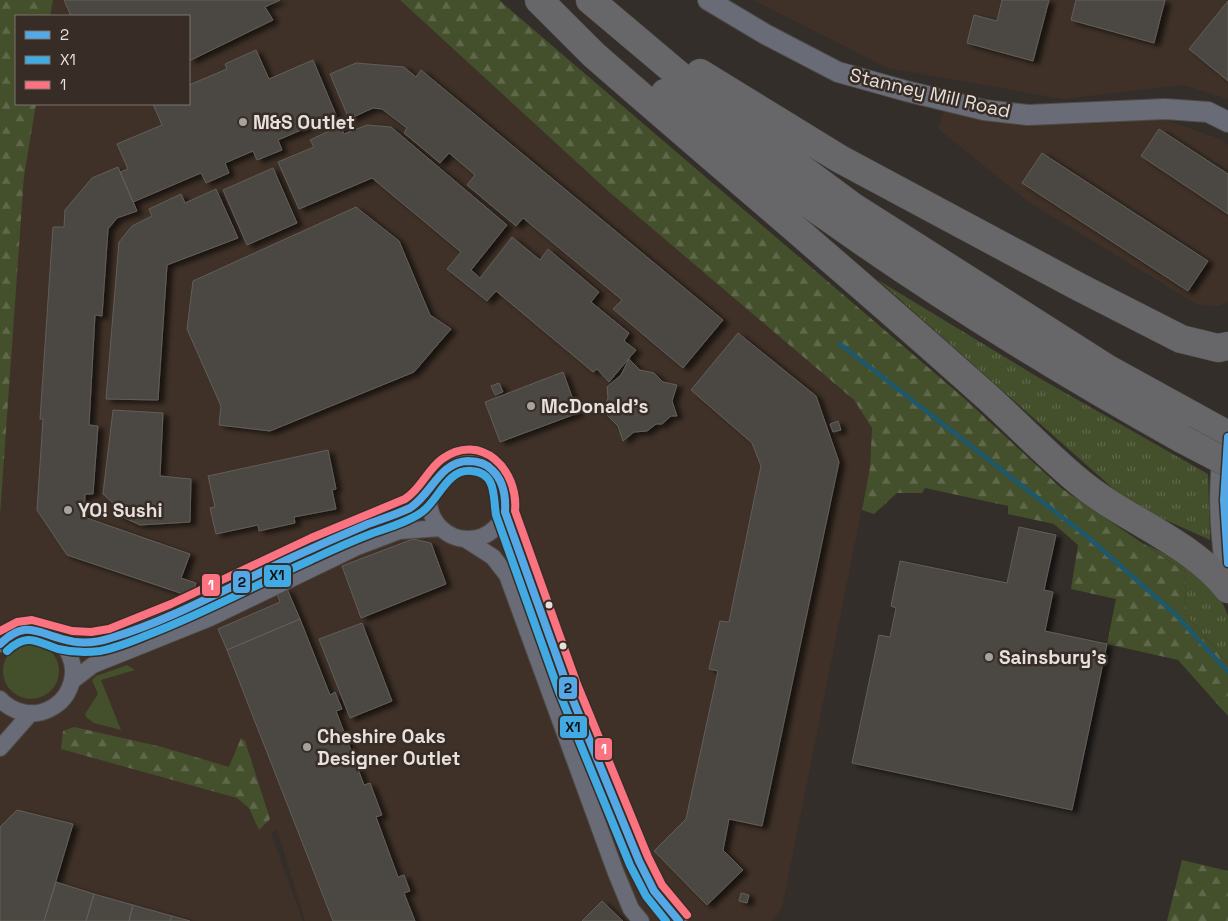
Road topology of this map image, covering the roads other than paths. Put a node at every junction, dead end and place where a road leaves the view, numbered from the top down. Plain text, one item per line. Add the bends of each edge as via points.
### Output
1 (538, 0) edge
2 (551, 0) edge
3 (708, 0) edge
4 (596, 5) edge
5 (1228, 122) edge
6 (1228, 346) edge
7 (1188, 428) junction
8 (1228, 436) edge
9 (1228, 463) edge
10 (431, 487) junction
11 (505, 512) junction
12 (441, 528) junction
13 (465, 539) junction
14 (1228, 563) edge
15 (1228, 589) edge
16 (57, 638) junction
17 (0, 644) edge
18 (72, 681) junction
19 (0, 699) edge
20 (31, 714) junction
21 (0, 748) edge
22 (641, 921) edge
23 (679, 921) edge

1 - 15 highway via 594,55 969,380 1077,480 1111,506 1198,557
2 - 7 highway via 688,112 840,226 988,326
3 - 5 street, Stanney Mill Road via 838,72 966,106 1028,115 1166,109 1208,112
4 - 6 highway via 840,160 1181,338 1218,348
4 - 7 highway via 706,97 852,206 1108,370
7 - 8 highway
7 - 9 highway, bridge
8 - 14 main road via 1222,488
10 - 11 street via 450,465 462,461 481,463 502,480 507,496
10 - 12 street via 429,505
10 - 16 street via 417,504 303,552 169,616 95,642
11 - 13 street via 494,529 484,536
11 - 23 street via 568,688 639,861 654,891
12 - 13 street via 454,537
12 - 18 street via 399,531 357,547 242,604 167,637 93,664
13 - 22 street via 494,557 507,575 616,873 631,909
16 - 17 street via 47,632 27,629 16,632
16 - 18 street via 68,651 73,665
18 - 20 street via 62,700 52,708
19 - 20 street via 19,712
20 - 21 street

